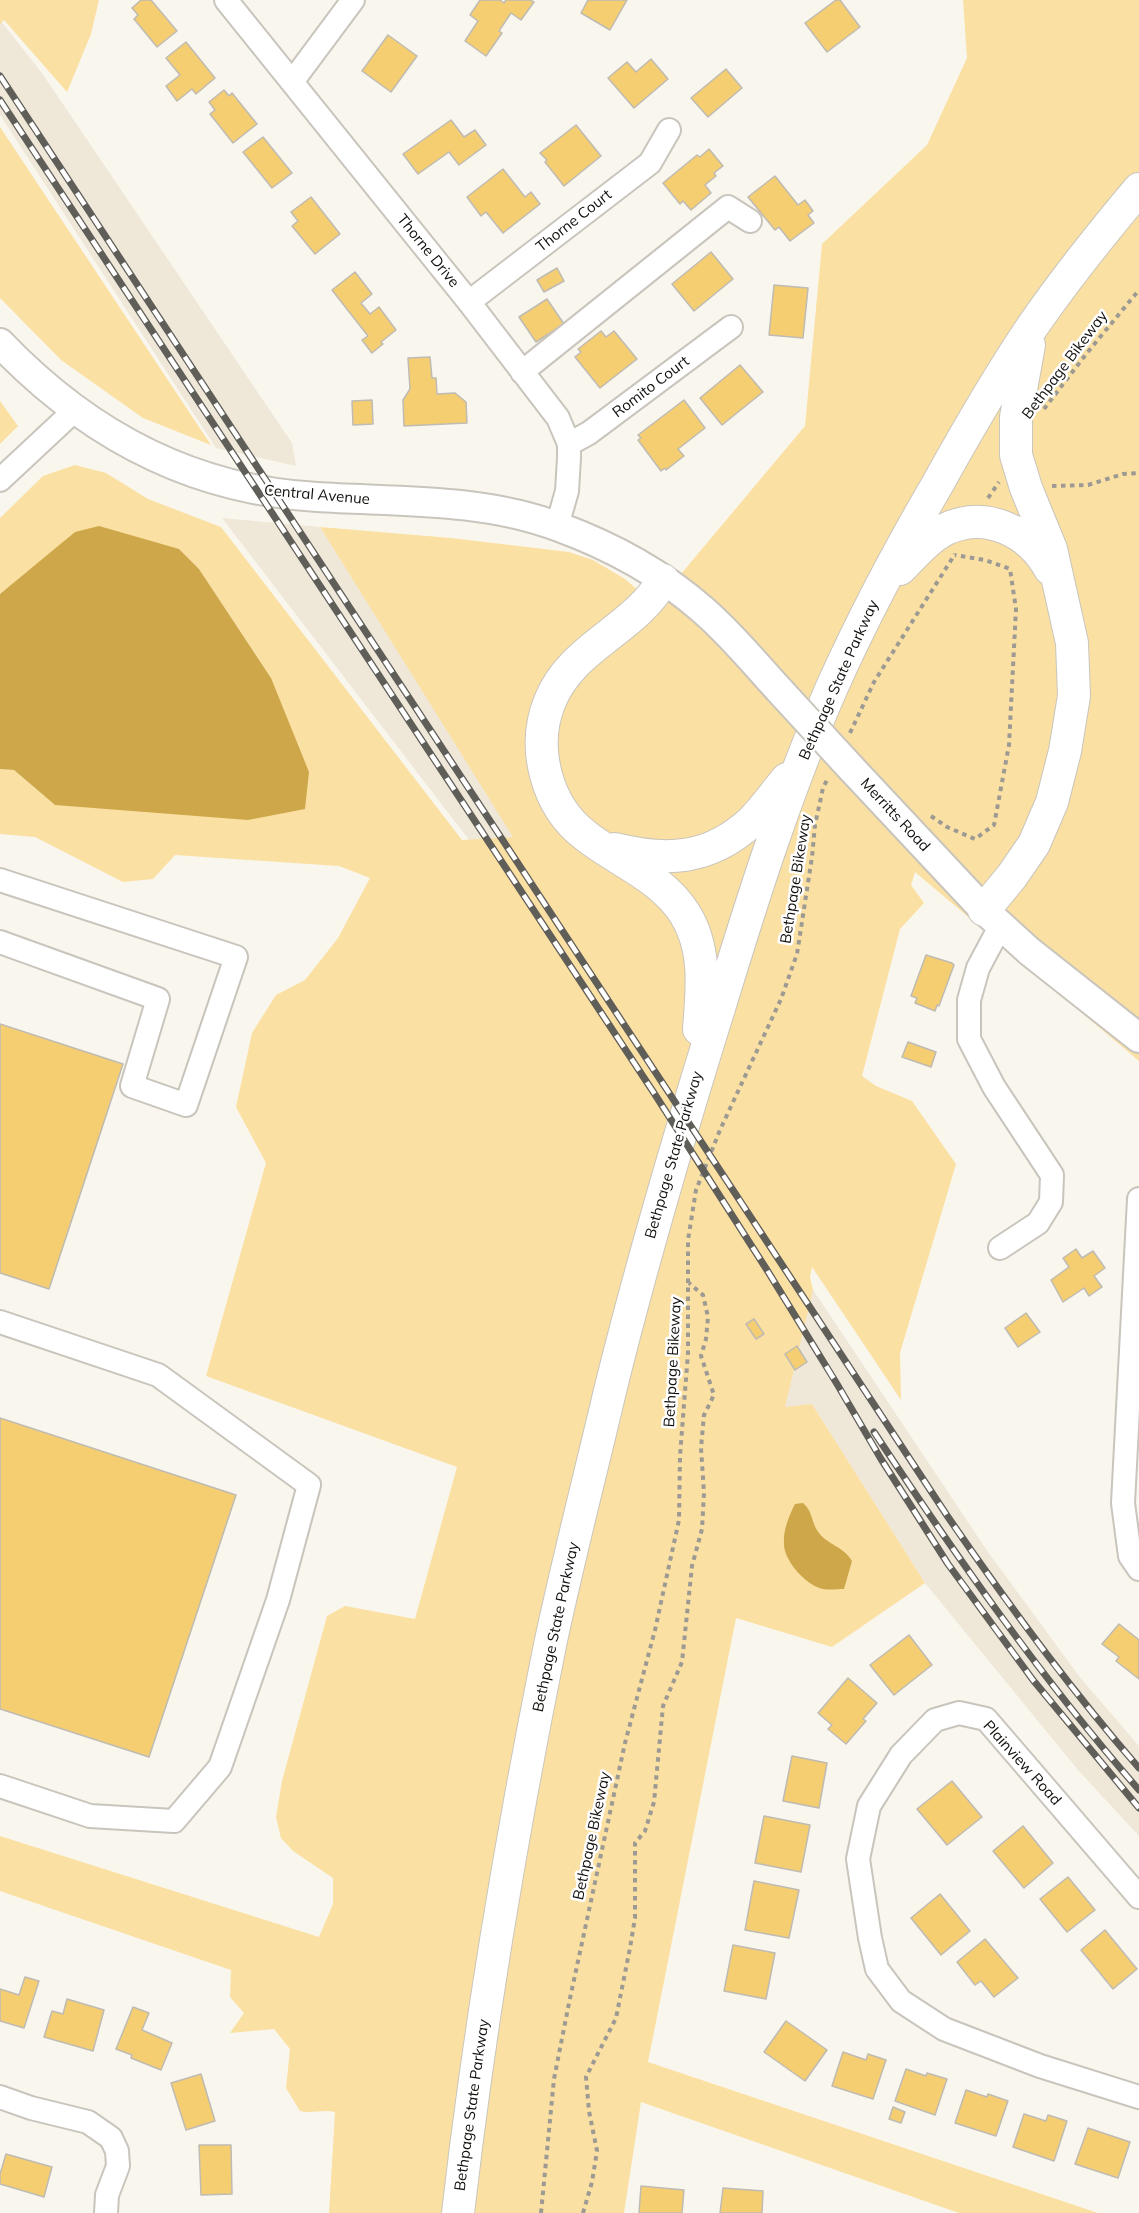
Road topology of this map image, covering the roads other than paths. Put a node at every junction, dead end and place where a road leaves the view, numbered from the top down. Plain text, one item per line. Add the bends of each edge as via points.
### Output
1 (226, 0) edge
2 (353, 0) edge
3 (292, 82) junction
4 (669, 130) dead end
5 (1139, 189) edge
6 (750, 221) dead end
7 (469, 302) junction
8 (1033, 326) junction
9 (731, 327) dead end
10 (0, 343) edge
11 (522, 372) junction
12 (75, 410) junction
13 (569, 444) junction
14 (0, 480) edge
15 (557, 526) junction
16 (663, 580) junction
17 (1060, 587) junction
18 (880, 589) junction
19 (802, 760) junction
20 (599, 845) junction
21 (0, 880) edge
22 (992, 918) junction
23 (0, 942) edge
24 (1139, 1038) edge
25 (693, 1089) junction
26 (1139, 1199) edge
27 (1000, 1248) dead end
28 (0, 1322) edge
29 (1139, 1569) edge
30 (0, 1786) edge
31 (1139, 1898) edge
32 (0, 2097) edge
33 (1139, 2097) edge
34 (106, 2213) edge
35 (458, 2213) edge

1 - 3 street, Thorne Drive
2 - 3 street
3 - 7 street, Thorne Drive
4 - 7 street, Thorne Court via 650,163
5 - 8 highway, Bethpage State Parkway
6 - 11 street via 728,207
7 - 11 street, Thorne Drive
8 - 17 highway via 1018,397 1016,455 1051,549
8 - 18 highway, Bethpage State Parkway via 952,458
9 - 13 street, Romito Court via 589,434
10 - 12 main road, Central Avenue
11 - 13 street, Thorne Drive via 558,418
12 - 14 street
12 - 15 main road, Central Avenue via 119,440 149,454 250,488 292,495 451,505
13 - 15 street, Thorne Drive via 567,491
15 - 16 main road, Central Avenue via 618,553
16 - 20 highway via 639,612 570,667 558,684 544,721 542,758 552,791 575,826
16 - 22 main road, Merritts Road, bridge via 704,611 781,692 842,768
17 - 18 highway via 1031,543 1004,527 975,522 948,528 937,535
17 - 22 highway via 1072,643 1074,696 1065,751 1052,802 1034,844 1012,876
18 - 19 highway, Bethpage State Parkway via 833,684
19 - 20 highway via 752,820 706,850 670,857 639,855
19 - 25 highway, Bethpage State Parkway via 761,873
20 - 25 highway via 663,888 693,930 699,947 702,984
21 - 23 street via 236,957 186,1105 132,1086 158,999
22 - 24 main road, Merritts Road
22 - 27 street via 969,1000 969,1039 994,1087 1052,1176 1051,1202 1038,1222
25 - 35 highway, Bethpage State Parkway via 625,1330 552,1640 483,2020
26 - 29 street via 1124,1503 1130,1556
28 - 30 street via 158,1375 309,1485 278,1600 220,1767 174,1821 90,1816
31 - 33 street, Plainview Road via 986,1719 959,1713 935,1720 901,1755 868,1806 858,1859 870,1938 877,1969 901,2001 944,2029 1040,2066
32 - 34 street via 88,2122 111,2138 118,2166 107,2195

